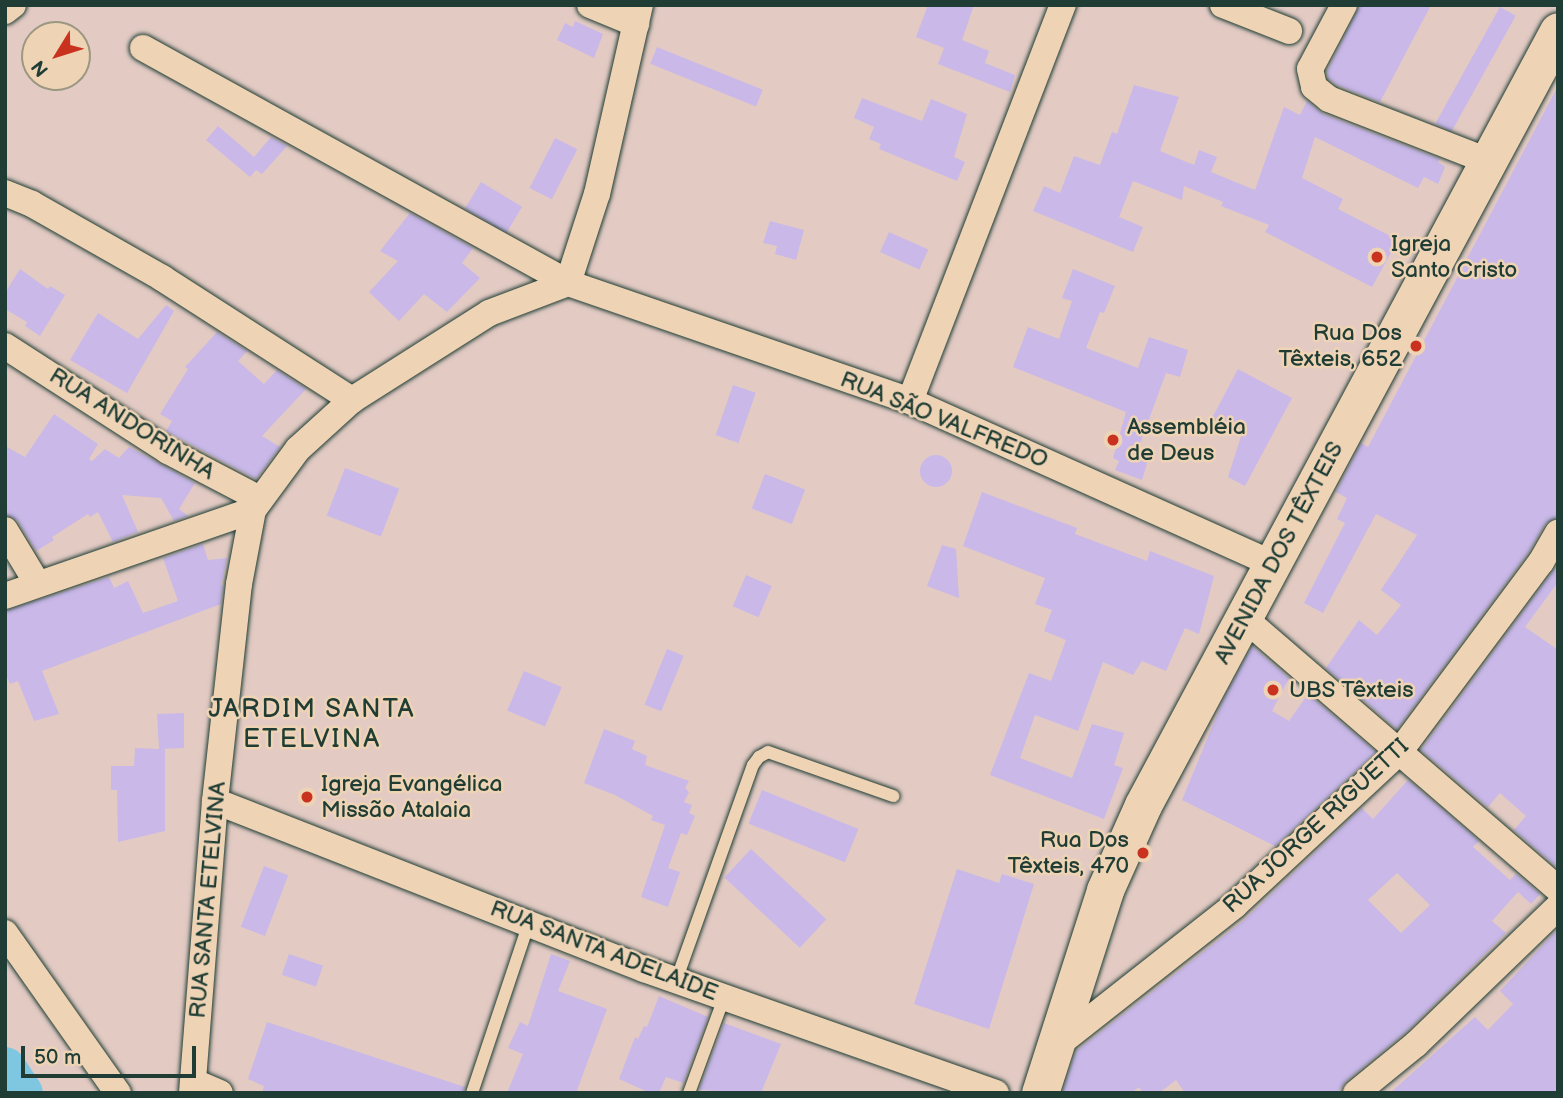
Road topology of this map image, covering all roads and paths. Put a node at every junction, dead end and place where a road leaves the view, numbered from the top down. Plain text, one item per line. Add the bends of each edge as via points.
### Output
1 (13, 5) edge
2 (590, 5) edge
3 (1063, 5) edge
4 (1223, 5) edge
5 (1344, 5) edge
6 (5, 11) edge
7 (638, 15) edge
8 (1289, 31) dead end
9 (1558, 31) edge
10 (143, 48) dead end
11 (1488, 161) junction
12 (5, 194) edge
13 (568, 283) junction
14 (5, 346) edge
15 (352, 400) junction
16 (910, 401) junction
17 (257, 505) junction
18 (5, 530) edge
19 (1558, 532) edge
20 (1273, 564) junction
21 (37, 583) junction
22 (5, 596) edge
23 (1244, 618) junction
24 (1400, 751) junction
25 (893, 796) dead end
26 (215, 801) junction
27 (1558, 889) edge
28 (1558, 906) edge
29 (529, 922) junction
30 (5, 933) edge
31 (677, 981) junction
32 (724, 998) junction
33 (1056, 1046) junction
34 (193, 1087) edge
35 (118, 1093) edge
36 (220, 1093) edge
37 (471, 1093) edge
38 (689, 1093) edge
39 (996, 1093) edge
40 (1040, 1093) edge
41 (1356, 1093) edge

1 - 6 street
2 - 7 street
3 - 16 street
4 - 8 street
5 - 11 street via 1310,69 1314,88 1329,99
7 - 13 street via 597,194
9 - 11 main road, AVENIDA DOS TÊXTEIS
10 - 13 street, RUA SÃO VALFREDO
11 - 20 main road, AVENIDA DOS TÊXTEIS
12 - 15 street via 32,204 162,278
13 - 15 street, RUA SANTA ETELVINA via 489,313
13 - 16 street, RUA SÃO VALFREDO
14 - 17 street, RUA ANDORINHA
15 - 17 street, RUA SANTA ETELVINA via 298,449
16 - 20 street, RUA SÃO VALFREDO
17 - 21 street
17 - 26 street, RUA SANTA ETELVINA via 239,584
18 - 21 street
19 - 24 street, RUA JORGE RIGUETTI via 1541,562
20 - 23 main road, AVENIDA DOS TÊXTEIS
21 - 22 street
23 - 24 street
23 - 33 main road, AVENIDA DOS TÊXTEIS via 1143,805 1110,878
24 - 27 street
24 - 33 street, RUA JORGE RIGUETTI via 1235,905
25 - 31 lane via 768,752 759,757
26 - 29 street, RUA SANTA ADELAIDE
26 - 34 street, RUA SANTA ETELVINA
28 - 41 street via 1416,1044
29 - 31 street, RUA SANTA ADELAIDE
29 - 37 lane
30 - 35 street
31 - 32 street, RUA SANTA ADELAIDE
32 - 38 lane
32 - 39 street, RUA SANTA ADELAIDE
33 - 40 main road, AVENIDA DOS TÊXTEIS
34 - 36 street

